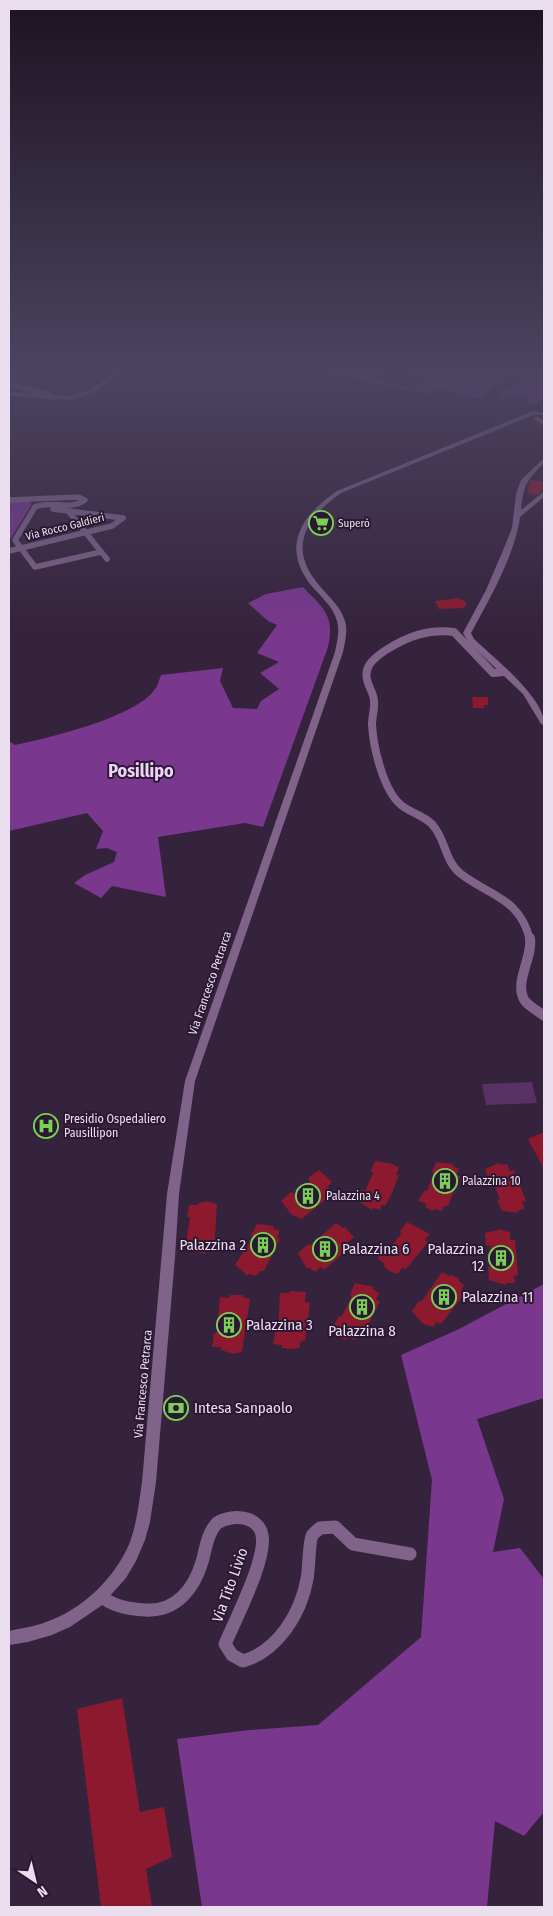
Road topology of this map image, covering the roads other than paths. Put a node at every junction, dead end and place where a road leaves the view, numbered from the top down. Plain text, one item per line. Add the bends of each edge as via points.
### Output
1 (420, 459) edge
2 (544, 460) edge
3 (544, 469) edge
4 (532, 471) junction
5 (518, 494) junction
6 (542, 496) edge
7 (9, 500) edge
8 (35, 507) junction
9 (69, 512) junction
10 (518, 516) junction
11 (86, 533) junction
12 (20, 549) junction
13 (9, 552) edge
14 (102, 552) junction
15 (107, 558) dead end
16 (504, 672) junction
17 (544, 722) edge
18 (544, 1016) edge
19 (410, 1554) dead end
20 (102, 1597) junction
21 (9, 1638) edge

1 - 20 street, Via Francesco Petrarca via 339,492 322,504 304,526 299,540 298,552 303,566 335,608 343,630 190,1081 174,1188 145,1513 132,1554
2 - 4 street
3 - 4 street
4 - 5 street
5 - 6 street
5 - 10 street
6 - 10 street
7 - 8 street via 85,500 76,505 45,504
8 - 9 street
8 - 12 street via 16,537
9 - 11 street
9 - 11 street, Via Rocco Galdieri via 123,518 115,525
10 - 16 street via 490,590 467,632
11 - 12 street, Via Rocco Galdieri
11 - 14 street
12 - 13 street, Via Rocco Galdieri
12 - 14 street via 35,567
14 - 15 street
16 - 17 street via 529,697
16 - 18 street via 494,673 454,632 424,632 384,652 369,664 366,676 374,700 372,713 377,756 391,789 398,802 432,824 459,873 499,894 519,915 530,942 523,996
19 - 20 street, Via Tito Livio via 353,1544 335,1527 320,1528 311,1536 310,1570 302,1602 284,1632 257,1657 243,1661 232,1655 225,1644 259,1560 263,1539 259,1526 248,1518 219,1521 211,1531 190,1591 178,1603 148,1611 113,1606
20 - 21 street, Via Francesco Petrarca via 56,1627

